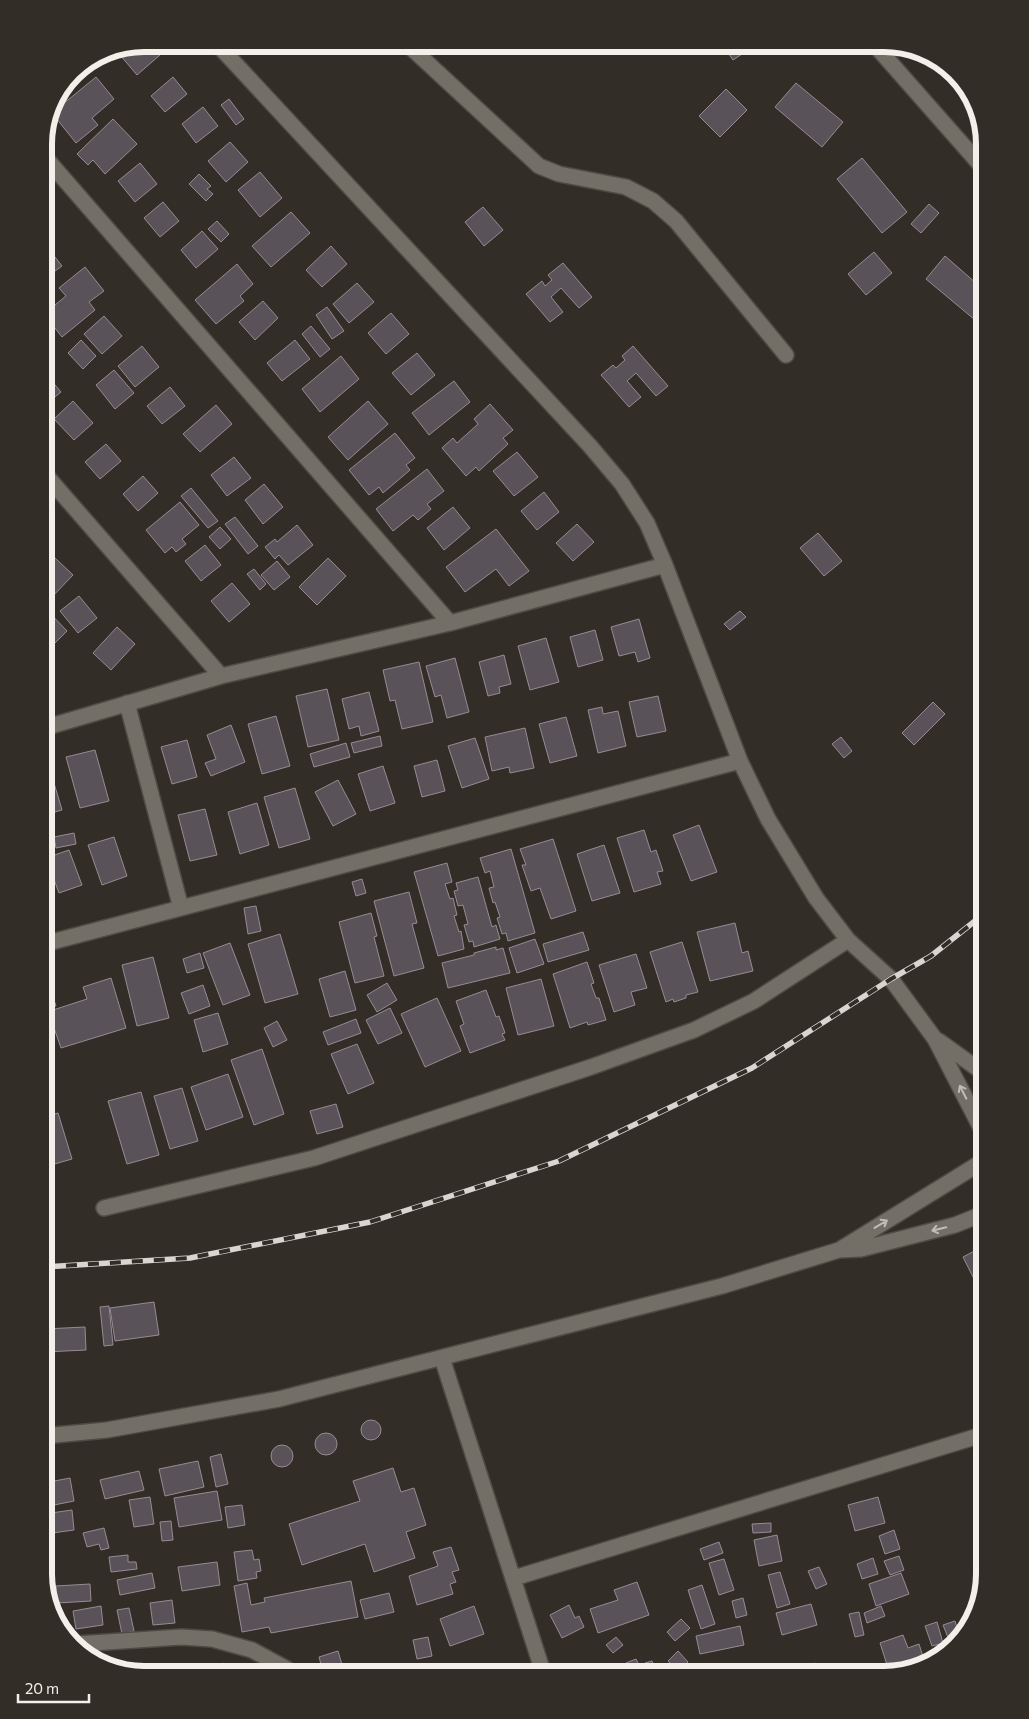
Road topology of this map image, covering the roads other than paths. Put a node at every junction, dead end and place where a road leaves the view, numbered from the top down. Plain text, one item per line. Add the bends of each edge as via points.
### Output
1 (226, 52) edge
2 (416, 52) edge
3 (882, 53) edge
4 (976, 160) edge
5 (53, 166) edge
6 (786, 355) dead end
7 (53, 483) edge
8 (665, 565) junction
9 (450, 623) junction
10 (221, 676) junction
11 (127, 703) junction
12 (53, 725) edge
13 (740, 761) junction
14 (181, 908) junction
15 (848, 940) junction
16 (52, 942) edge
17 (935, 1039) junction
18 (976, 1068) edge
19 (976, 1119) edge
20 (976, 1166) edge
21 (104, 1208) dead end
22 (976, 1216) edge
23 (839, 1250) junction
24 (442, 1358) junction
25 (52, 1435) edge
26 (976, 1437) edge
27 (514, 1578) junction
28 (84, 1644) edge
29 (281, 1666) edge
30 (541, 1666) edge

1 - 8 street via 590,446 622,484 647,523
2 - 6 street via 539,166 559,174 626,187 653,201 676,222
3 - 4 street
5 - 9 street
7 - 10 street
8 - 9 street
8 - 13 street
9 - 10 street
10 - 11 street
11 - 12 street
11 - 14 street
13 - 14 street
13 - 15 street via 768,819 816,898
14 - 16 street
15 - 17 street via 891,979
15 - 21 street via 754,1001 694,1030 601,1064 314,1158
17 - 18 street
19 -> 17 street
23 -> 20 street
22 -> 23 street via 899,1239
23 - 24 street via 722,1286
24 - 25 street via 278,1399 107,1430
24 - 27 street
26 - 27 street
27 - 30 street
28 - 29 street via 181,1637 212,1639 252,1650

